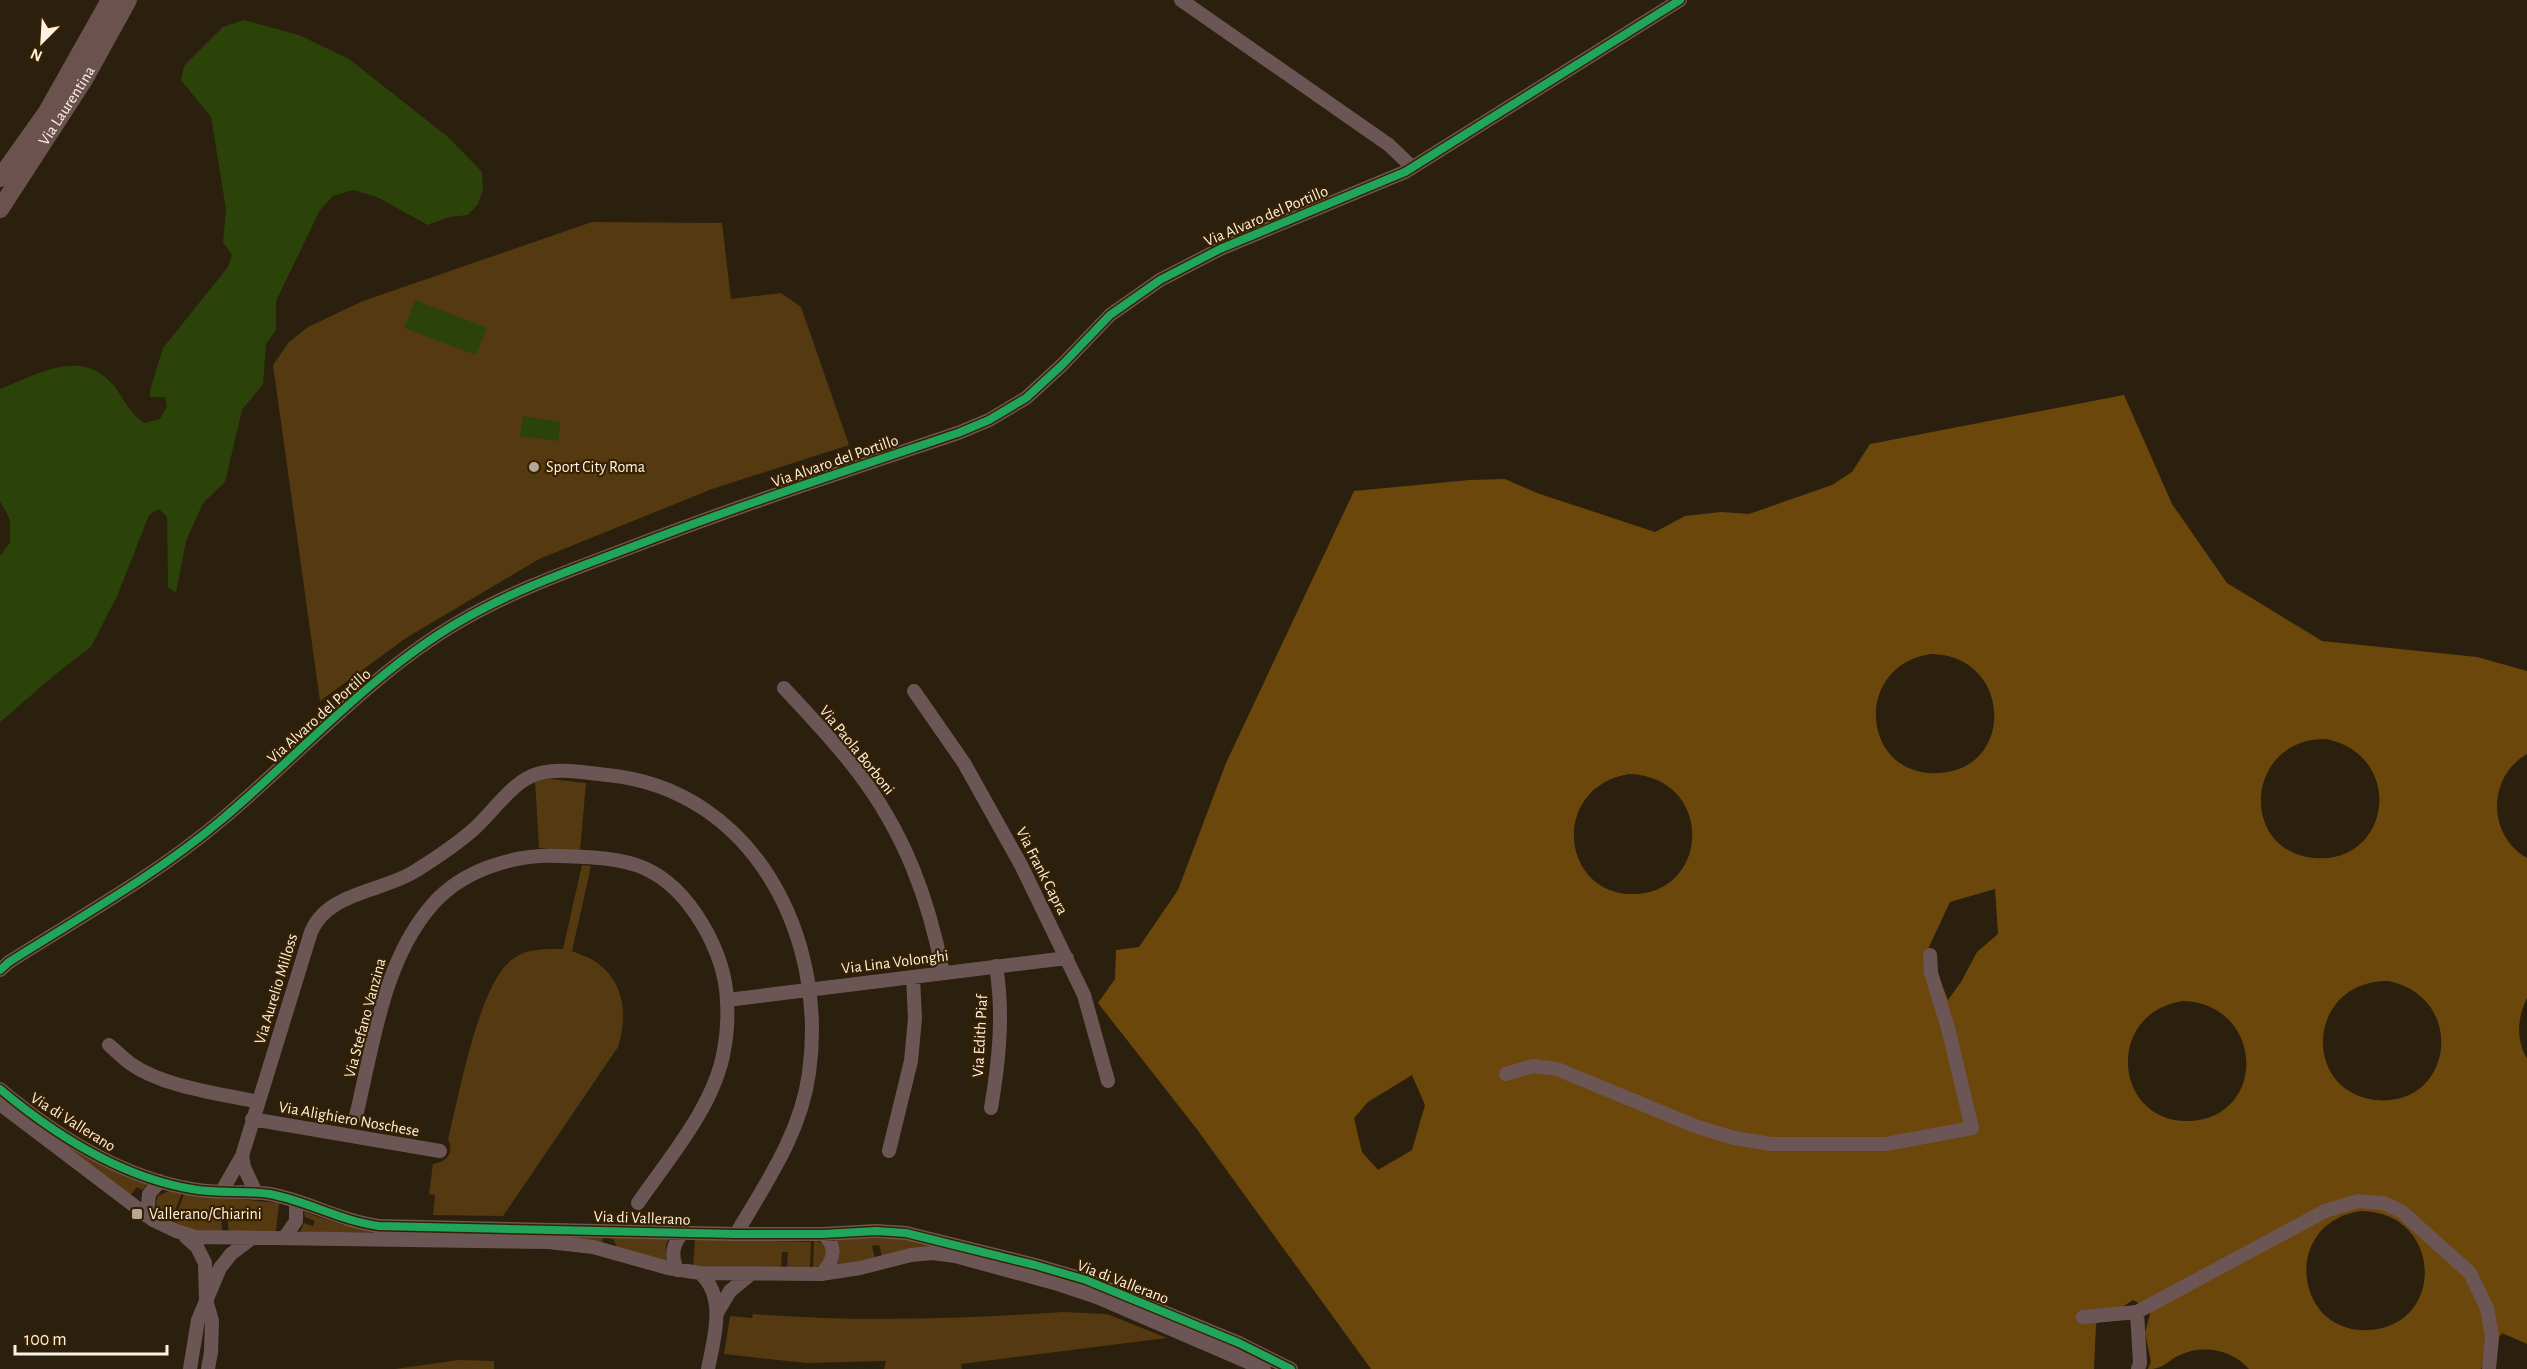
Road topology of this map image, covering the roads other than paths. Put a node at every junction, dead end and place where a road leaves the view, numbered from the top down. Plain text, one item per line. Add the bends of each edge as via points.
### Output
1 (110, 0) edge
2 (128, 0) edge
3 (1181, 0) edge
4 (1680, 0) edge
5 (1412, 167) junction
6 (0, 178) edge
7 (0, 210) edge
8 (784, 688) dead end
9 (914, 691) dead end
10 (1930, 955) dead end
11 (1067, 958) junction
12 (3, 965) edge
13 (996, 966) junction
14 (943, 973) junction
15 (913, 977) junction
16 (810, 989) junction
17 (728, 1000) junction
18 (109, 1045) dead end
19 (1506, 1074) dead end
20 (1108, 1081) dead end
21 (0, 1089) edge
22 (258, 1102) junction
23 (0, 1104) edge
24 (991, 1108) dead end
25 (356, 1116) dead end
26 (252, 1119) junction
27 (440, 1151) dead end
28 (889, 1151) dead end
29 (242, 1156) junction
30 (160, 1181) junction
31 (222, 1191) junction
32 (256, 1193) junction
33 (296, 1202) junction
34 (638, 1203) dead end
35 (147, 1216) junction
36 (683, 1232) junction
37 (181, 1233) junction
38 (736, 1234) junction
39 (823, 1234) junction
40 (285, 1237) junction
41 (252, 1238) junction
42 (677, 1270) junction
43 (700, 1273) junction
44 (752, 1273) junction
45 (821, 1274) junction
46 (206, 1300) junction
47 (2137, 1312) junction
48 (717, 1313) junction
49 (2083, 1317) dead end
50 (190, 1369) edge
51 (208, 1369) edge
52 (708, 1369) edge
53 (1264, 1369) edge
54 (1291, 1369) edge
55 (2138, 1369) edge
56 (2489, 1369) edge

1 - 6 main road, Via Laurentina via 47,112
2 - 7 main road, Via Laurentina via 84,78
3 - 5 street via 1389,145
4 - 5 street, Via Alvaro del Portillo
5 - 12 street, Via Alvaro del Portillo via 1220,249 1160,280 1110,315 1038,389 989,420 647,541 529,587 468,616 388,672 200,837
8 - 14 street, Via Paola Borboni via 857,771 895,828 926,902
9 - 11 street, Via Frank Capra via 950,741 993,813
10 - 19 street via 1931,973 1972,1128 1886,1144 1771,1144 1695,1126 1557,1069 1533,1066
11 - 13 street, Via Lina Volonghi
11 - 20 street, Via Frank Capra via 1088,1005
13 - 14 street, Via Lina Volonghi
13 - 24 street, Via Edith Piaf via 1000,1032
14 - 15 street, Via Lina Volonghi
15 - 16 street, Via Lina Volonghi
15 - 28 street via 912,1061
16 - 17 street, Via Lina Volonghi
16 - 22 street, Via Aurelio Milloss via 801,946 779,894 750,851 712,815 679,794 649,782 544,772 522,781 471,831 414,873 338,903 322,914 311,932
16 - 38 street, Via Aurelio Milloss via 810,1064 800,1112 778,1164
17 - 25 street, Via Stefano Vanzina via 720,964 701,924 679,894 657,875 629,863 573,856 530,856 504,861 442,895 406,942 388,986
17 - 34 street, Via Stefano Vanzina via 724,1050 714,1084
18 - 22 street via 132,1065 162,1078
21 - 30 street, Via di Vallerano via 82,1147
22 - 26 street, Via Aurelio Milloss
23 - 35 street, Via di Vallerano
26 - 27 street, Via Alighiero Noschese
26 - 29 street, Via Aurelio Milloss
29 - 31 street, Via Aurelio Milloss
29 - 32 street
30 - 31 street, Via di Vallerano
30 - 35 street via 150,1194
31 - 32 street, Via di Vallerano
32 - 33 street, Via di Vallerano
33 - 36 street, Via di Vallerano via 340,1218 379,1226
33 - 40 street via 297,1221
35 - 37 street, Via di Vallerano
36 - 38 street, Via di Vallerano
36 - 42 street via 673,1248
37 - 41 street, Via di Vallerano via 208,1239
37 - 46 street via 203,1256
38 - 39 street, Via di Vallerano
39 - 45 street via 834,1254
39 - 54 street, Via di Vallerano via 906,1233 1056,1271 1239,1343
40 - 41 street, Via di Vallerano
40 - 42 street, Via di Vallerano via 549,1242 609,1251
41 - 46 street via 223,1263
42 - 43 street, Via di Vallerano
43 - 44 street, Via di Vallerano
43 - 48 street via 713,1287
44 - 45 street, Via di Vallerano
44 - 48 street via 730,1291
45 - 53 street, Via di Vallerano via 912,1255 933,1253 961,1258 1098,1297
46 - 50 street via 198,1320
46 - 51 street via 212,1321
47 - 49 street
47 - 55 street
47 - 56 street via 2325,1211 2358,1201 2383,1203 2401,1211 2470,1273 2487,1308 2492,1337
48 - 52 street

